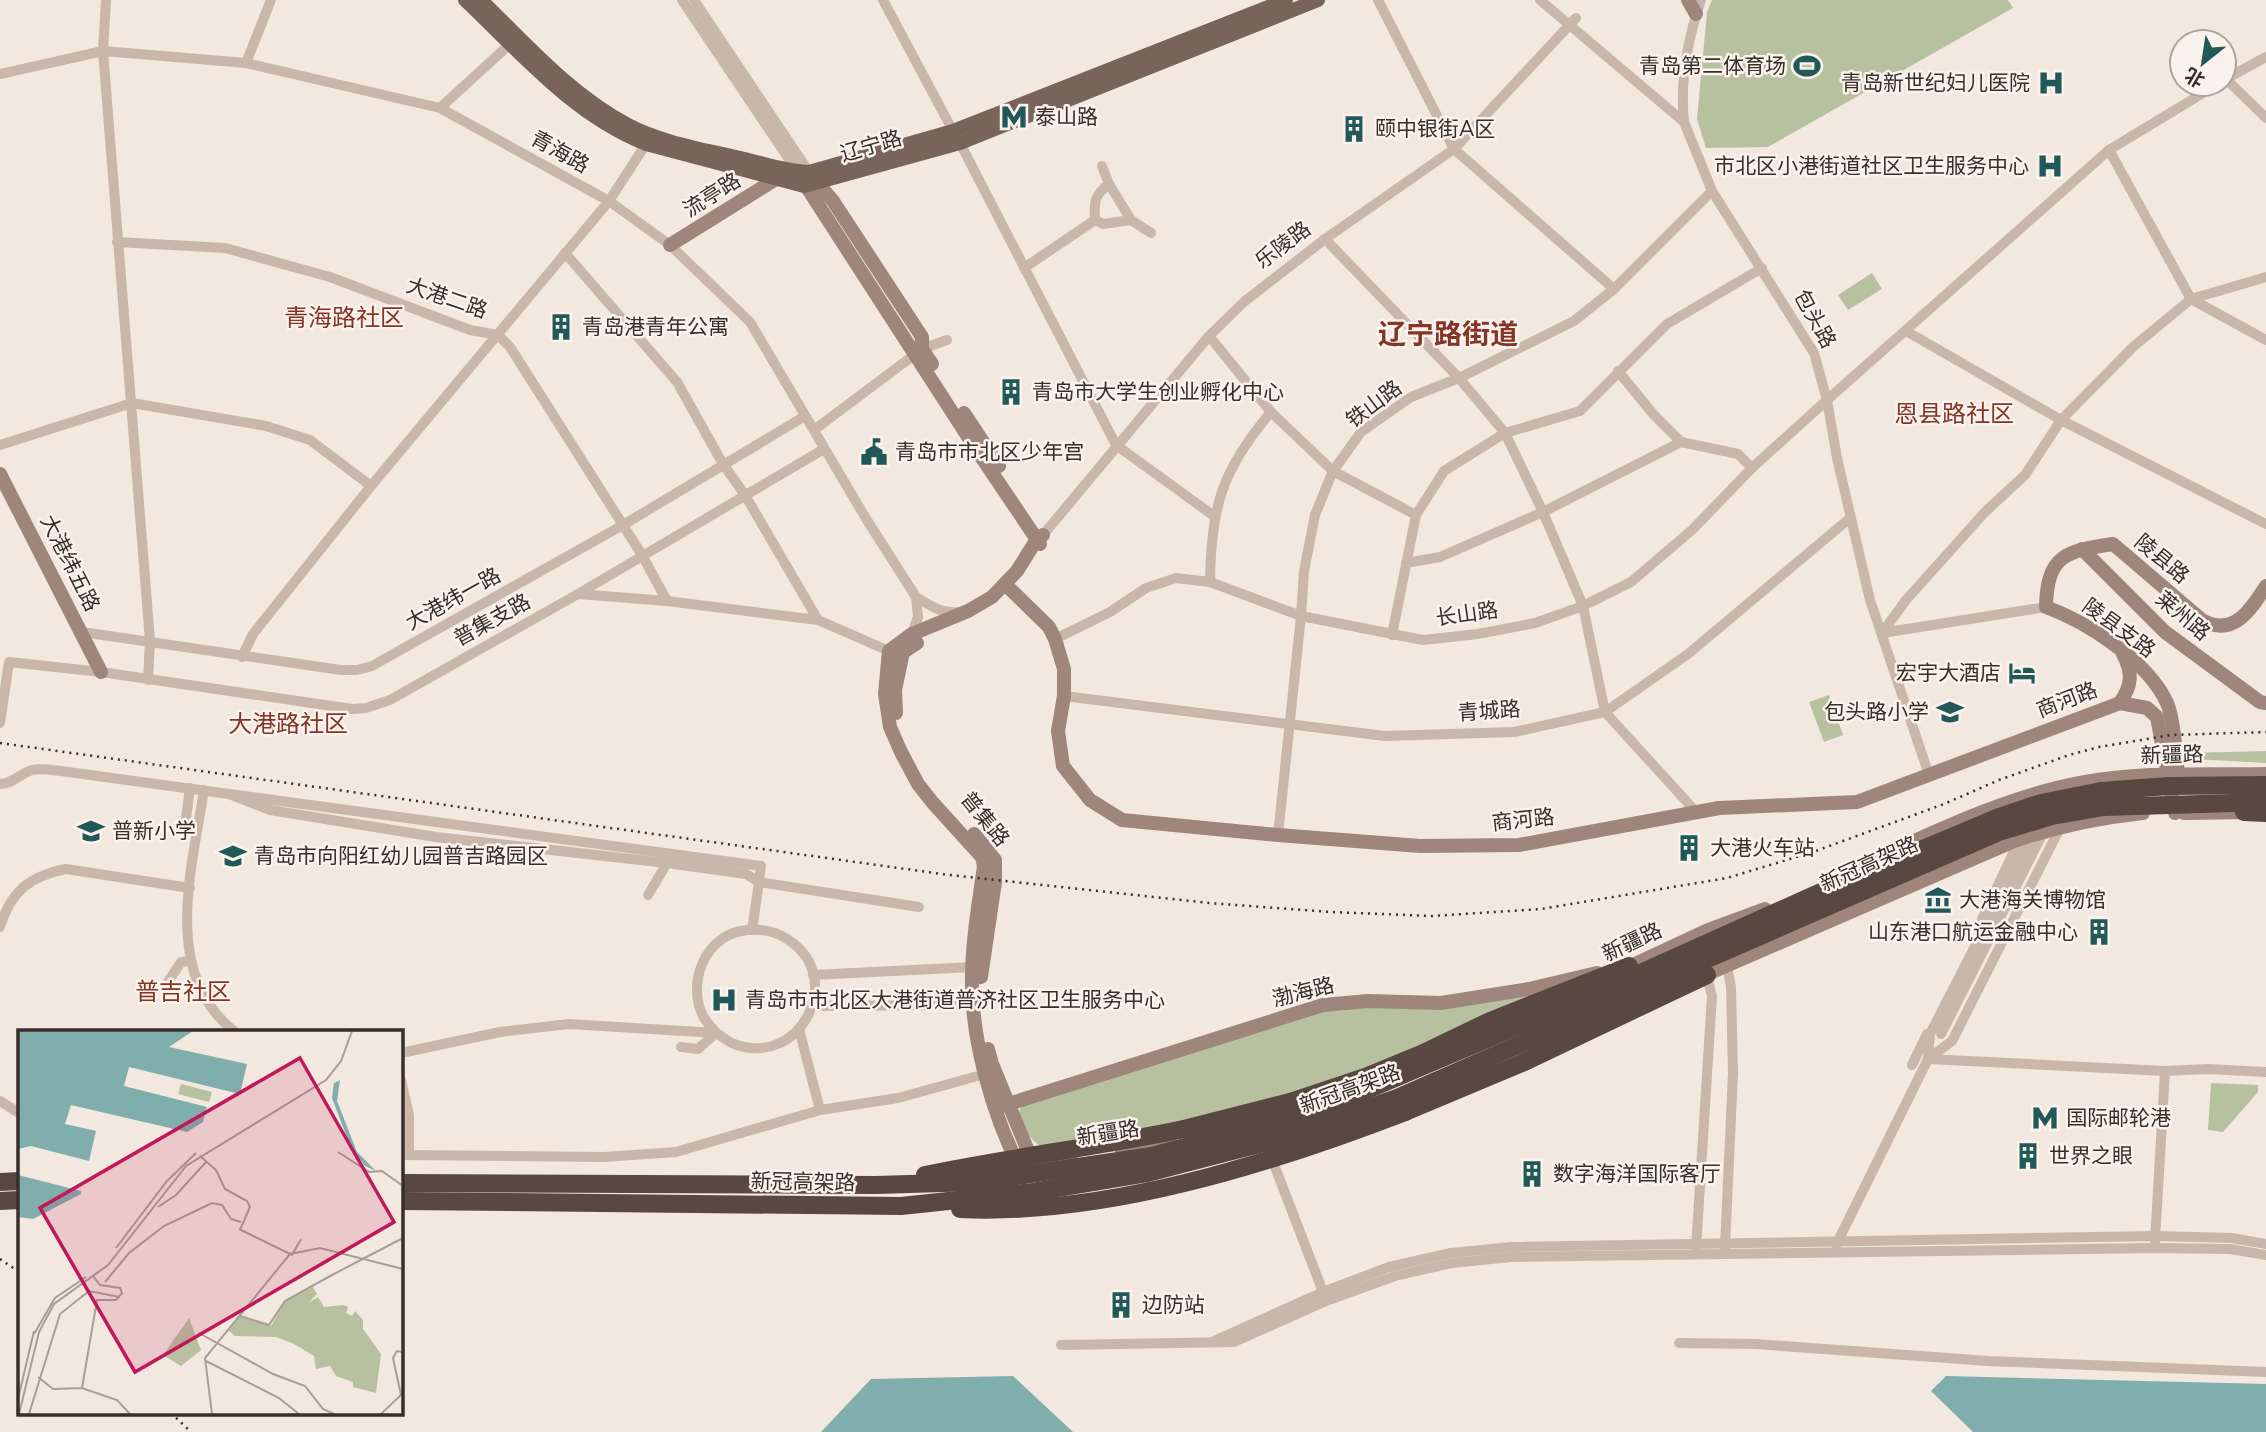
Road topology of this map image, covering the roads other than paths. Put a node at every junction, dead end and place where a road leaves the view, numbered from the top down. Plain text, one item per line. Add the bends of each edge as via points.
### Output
1 (106, 0) edge
2 (271, 0) edge
3 (465, 0) edge
4 (481, 0) edge
5 (682, 0) edge
6 (694, 0) edge
7 (883, 0) edge
8 (1286, 0) edge
9 (1318, 0) edge
10 (1378, 0) edge
11 (1540, 0) edge
12 (1688, 0) edge
13 (1699, 7) edge
14 (1573, 21) junction
15 (511, 43) junction
16 (103, 51) junction
17 (2266, 57) edge
18 (246, 63) junction
19 (2238, 73) edge
20 (0, 74) edge
21 (2238, 94) edge
22 (2195, 98) edge
23 (440, 108) junction
24 (2266, 118) edge
25 (1684, 122) junction
26 (957, 137) junction
27 (646, 144) junction
28 (1454, 149) junction
29 (2109, 150) junction
30 (1102, 166) dead end
31 (807, 178) junction
32 (776, 179) junction
33 (1109, 184) junction
34 (1712, 191) junction
35 (609, 201) junction
36 (1095, 220) junction
37 (1131, 220) junction
38 (1151, 233) dead end
39 (1325, 239) junction
40 (117, 242) junction
41 (670, 246) junction
42 (565, 253) junction
43 (1024, 268) junction
44 (1762, 268) junction
45 (2266, 277) edge
46 (1614, 289) junction
47 (2191, 299) junction
48 (1906, 331) junction
49 (498, 335) junction
50 (1209, 336) junction
51 (947, 340) dead end
52 (2266, 340) edge
53 (919, 352) junction
54 (1618, 372) junction
55 (1459, 378) junction
56 (1827, 400) junction
57 (132, 403) junction
58 (1271, 412) junction
59 (805, 416) junction
60 (2061, 420) junction
61 (814, 429) junction
62 (1505, 433) junction
63 (1681, 442) junction
64 (0, 444) edge
65 (1116, 445) junction
66 (824, 449) junction
67 (723, 464) junction
68 (1752, 468) junction
69 (1333, 471) junction
70 (0, 474) edge
71 (371, 486) junction
72 (745, 495) junction
73 (1544, 512) junction
74 (1416, 515) junction
75 (1214, 516) junction
76 (1850, 519) junction
77 (2266, 524) edge
78 (623, 525) junction
79 (1040, 539) junction
80 (2082, 549) junction
81 (642, 555) junction
82 (1406, 563) junction
83 (1023, 576) junction
84 (1210, 582) junction
85 (2266, 586) edge
86 (1005, 589) junction
87 (578, 594) junction
88 (916, 597) junction
89 (667, 601) junction
90 (1026, 606) junction
91 (1583, 606) junction
92 (2046, 607) junction
93 (968, 611) junction
94 (1301, 616) junction
95 (818, 620) junction
96 (82, 632) junction
97 (1882, 633) junction
98 (912, 634) junction
99 (1392, 635) junction
100 (1055, 639) junction
101 (150, 641) junction
102 (2120, 650) junction
103 (896, 652) junction
104 (242, 657) junction
105 (101, 673) junction
106 (148, 680) junction
107 (1064, 696) junction
108 (2120, 703) junction
109 (2266, 703) edge
110 (1605, 712) junction
111 (0, 723) edge
112 (1290, 724) junction
113 (2266, 774) edge
114 (1929, 775) junction
115 (2173, 775) junction
116 (0, 784) edge
117 (2266, 786) edge
118 (190, 788) junction
119 (204, 790) junction
120 (229, 794) junction
121 (2266, 802) edge
122 (1697, 813) junction
123 (2175, 813) junction
124 (2244, 813) joint
125 (2266, 813) edge
126 (186, 819) dead end
127 (2061, 825) junction
128 (2044, 831) junction
129 (1278, 835) junction
130 (2023, 838) junction
131 (667, 863) junction
132 (759, 882) junction
133 (190, 888) junction
134 (648, 895) dead end
135 (919, 907) dead end
136 (0, 927) edge
137 (752, 930) junction
138 (1708, 930) junction
139 (1685, 941) junction
140 (191, 961) junction
141 (1629, 966) junction
142 (1728, 966) junction
143 (973, 968) junction
144 (813, 975) junction
145 (1707, 975) junction
146 (164, 988) dead end
147 (973, 1005) junction
148 (812, 1006) junction
149 (799, 1029) junction
150 (233, 1030) edge
151 (716, 1033) junction
152 (1941, 1034) dead end
153 (681, 1047) dead end
154 (402, 1053) edge
155 (1928, 1059) junction
156 (1912, 1065) dead end
157 (2165, 1071) junction
158 (2266, 1072) edge
159 (985, 1074) junction
160 (402, 1084) edge
161 (0, 1101) edge
162 (1002, 1106) junction
163 (820, 1110) junction
164 (18, 1112) edge
165 (1269, 1151) junction
166 (405, 1155) edge
167 (1033, 1164) junction
168 (1018, 1165) junction
169 (18, 1181) edge
170 (0, 1182) edge
171 (402, 1183) edge
172 (876, 1185) junction
173 (18, 1199) edge
174 (0, 1201) edge
175 (402, 1201) edge
176 (1040, 1203) junction
177 (901, 1206) junction
178 (2155, 1236) junction
179 (1837, 1242) junction
180 (1696, 1243) junction
181 (1725, 1243) junction
182 (2266, 1244) edge
183 (2154, 1248) junction
184 (1832, 1253) junction
185 (1725, 1254) junction
186 (1696, 1255) junction
187 (2266, 1255) edge
188 (1325, 1296) junction
189 (1679, 1343) dead end
190 (1061, 1345) dead end
191 (2266, 1372) edge

1 - 16 street
2 - 18 street
3 - 15 main road, 辽宁路
4 - 31 main road, 辽宁路 via 565,81 628,125
5 - 31 street
6 - 31 street
7 - 26 street
8 - 26 main road, 辽宁路
9 - 26 main road, 辽宁路
10 - 28 street
11 - 14 street, 包头路
12 - 13 street
13 - 25 street via 1685,73
14 - 25 street, 包头路
14 - 28 street, 乐陵路
15 - 23 street
15 - 27 main road, 辽宁路 via 588,114
16 - 18 street, 青海路
16 - 20 street, 青海路
16 - 40 street
17 - 19 street, 长山路
18 - 23 street, 青海路
21 - 24 street
22 - 29 street, 长山路
23 - 35 street, 青海路
25 - 34 street, 包头路
26 - 31 main road, 辽宁路
26 - 43 street
27 - 32 main road, 辽宁路
27 - 35 street
28 - 39 street, 乐陵路
28 - 46 street
29 - 47 street
29 - 48 street, 长山路
30 - 33 street
31 - 32 main road, 辽宁路
31 - 53 street
32 - 41 street, 流亭路
33 - 36 street via 1094,202
33 - 37 street
34 - 44 street, 包头路
34 - 46 street, 铁山路
35 - 41 street, 青海路
35 - 42 street
36 - 37 street via 1102,224
36 - 43 street
37 - 38 street
39 - 50 street, 乐陵路 via 1245,301
39 - 55 street
40 - 49 street, 大港二路 via 225,248 330,277 470,330
40 - 57 street
41 - 59 street, 青海路 via 750,322
42 - 49 street
42 - 67 street via 667,368
43 - 65 street
44 - 54 street via 1667,324
44 - 56 street, 包头路 via 1814,352
45 - 47 street
46 - 55 street, 铁山路 via 1574,321
47 - 52 street
47 - 60 street via 2133,347
48 - 56 street, 长山路
48 - 60 street
49 - 71 street
49 - 78 street, 大港二路
50 - 58 street
50 - 65 street, 乐陵路
51 - 53 street
53 - 61 street
53 - 79 street
54 - 62 street via 1580,411
54 - 63 street
55 - 62 street
55 - 69 street, 铁山路 via 1411,397 1361,432
56 - 68 street, 长山路
56 - 76 street, 包头路
57 - 64 street
57 - 71 street via 266,426 310,440
57 - 101 street
58 - 69 street
58 - 75 street via 1248,439 1227,476
59 - 61 street, 青海路
59 - 67 street, 大港纬一路
60 - 77 street
60 - 97 street via 2025,475 1967,532
61 - 66 street, 青海路
62 - 73 street
62 - 74 street via 1444,471
63 - 68 street via 1738,454
63 - 73 street
65 - 75 street
65 - 79 street, 乐陵路
66 - 72 street
66 - 88 street, 青海路
67 - 72 street
67 - 78 street, 大港纬一路
68 - 91 street, 长山路 via 1692,530 1631,582
69 - 74 street
69 - 94 street, 铁山路 via 1315,515
70 - 96 street, 大港纬五路
71 - 104 street via 253,634
72 - 81 street
72 - 95 street
73 - 82 street via 1440,557
73 - 91 street
74 - 82 street
75 - 84 street
76 - 97 street, 包头路
76 - 110 street, 青城路 via 1688,654
78 - 81 street, 大港二路
78 - 104 street, 大港纬一路 via 372,666 341,670
79 - 83 street, 乐陵路
79 - 86 street, 乐陵路
80 - 85 street, 陵县路 via 2113,544 2209,624 2241,619
80 - 92 street, 陵县路 via 2053,568
80 - 109 street, 莱州路 via 2165,632
81 - 87 street
81 - 89 street, 大港二路
82 - 99 street
83 - 86 street, 乐陵路
83 - 90 street via 1020,585
84 - 94 street, 长山路
84 - 100 street, 长山路 via 1176,578 1146,588
86 - 90 street, 商河路
86 - 93 street, 乐陵路
86 - 100 street
86 - 103 street, 乐陵路 via 992,605
87 - 89 street
87 - 106 street, 普集支路 via 390,700 366,708
88 - 93 street via 949,613
88 - 98 street via 918,617
89 - 95 street
90 - 100 street, 商河路
91 - 99 street, 长山路 via 1535,623 1478,634 1423,640
91 - 110 street
92 - 97 street
92 - 102 street, 陵县支路 via 2090,628
93 - 98 street, 乐陵路
94 - 99 street, 长山路
94 - 112 street, 铁山路
95 - 103 street
96 - 101 street, 大港纬一路
96 - 105 street, 大港纬五路
97 - 114 street, 包头路
98 - 103 street, 乐陵路
100 - 107 street, 商河路 via 1064,669
101 - 104 street, 大港纬一路
101 - 106 street
102 - 108 street via 2131,678
102 - 115 street, 陵县支路 via 2146,673 2168,704
103 - 143 street, 普集路 via 885,694 890,727 918,783 982,857
103 - 162 street, 普集路 via 895,708 900,728 923,775 995,860 981,978 982,1013
105 - 106 street, 普集支路
105 - 111 street, 普集支路 via 9,662
107 - 112 street, 青城路
107 - 129 street, 商河路 via 1058,731 1063,766 1090,800 1122,820
108 - 114 street, 商河路
108 - 115 street via 2147,708 2157,717
110 - 112 street, 青城路 via 1514,732 1488,733 1385,736
110 - 122 street
112 - 129 street, 铁山路
113 - 115 street, 新疆路
114 - 122 street, 商河路 via 1857,802
115 - 123 street, 陵县支路
115 - 138 street, 新疆路 via 2080,783 2019,799
116 - 118 street via 11,783 34,769
117 - 172 highway, 新冠高架路, bridge via 2101,791 1999,817 1315,1112 1152,1156 977,1182
118 - 119 street
118 - 126 street
119 - 120 street
119 - 133 street
120 - 131 street via 271,810 436,837
120 - 132 street via 761,866
121 - 177 highway, 新冠高架路, bridge via 2146,804 2052,816 1999,832 1397,1098 1316,1127 1147,1173 1033,1192
122 - 129 street, 商河路 via 1519,845 1420,846
123 - 124 street
123 - 127 street via 2102,817
124 - 125 highway
127 - 128 street
127 - 155 street via 1952,1041
128 - 130 street
128 - 152 street
130 - 142 street
130 - 155 street via 2027,845 1930,1034
130 - 156 street
131 - 132 street via 747,874
131 - 134 street
132 - 135 street
132 - 137 street
133 - 136 street via 66,869 30,881 5,910
133 - 140 street via 187,929
137 - 144 street via 778,933 796,944
137 - 151 street via 719,941 697,976 703,1016
138 - 139 street, 新疆路
138 - 142 street
139 - 141 street, 新疆路
139 - 145 street
140 - 146 street via 181,962
140 - 150 street via 200,990
141 - 162 street, 渤海路 via 1441,1003 1323,1005
141 - 167 street, 新疆路 via 1535,1014 1306,1109 1177,1142
141 - 172 highway, bridge via 1364,1077 1290,1102 1132,1140 1043,1152
142 - 145 street
142 - 181 street via 1733,1073
143 - 144 street
143 - 147 street, 普集路
144 - 148 street
145 - 165 street via 1606,1014 1403,1105
145 - 177 highway, bridge via 1522,1063 1405,1112 1261,1161 1079,1203 989,1210
145 - 180 street via 1712,996
147 - 148 street
147 - 159 street, 普集路
148 - 149 street
149 - 151 street via 774,1045 754,1048 733,1044
149 - 163 street
151 - 153 street via 698,1049
151 - 154 street via 569,1024 500,1032
155 - 157 street
155 - 179 street
157 - 158 street
157 - 178 street
159 - 162 street, 普集路
159 - 163 street via 898,1098
160 - 166 street via 409,1115
161 - 164 street
162 - 167 street
162 - 168 street, 普集路
163 - 166 street via 676,1152 604,1157
165 - 176 street via 1117,1190
165 - 188 street
167 - 168 street, 新疆路
167 - 176 street
168 - 176 street, 普集路
169 - 170 highway
171 - 172 highway, 新冠高架路, bridge
173 - 174 highway
175 - 177 highway, 新冠高架路, bridge
178 - 179 street
178 - 182 street via 2232,1238
178 - 183 street
179 - 181 street
179 - 184 street
180 - 181 street
180 - 186 street
180 - 188 street via 1511,1247 1451,1253 1390,1267
181 - 185 street
183 - 184 street
183 - 187 street via 2230,1249
184 - 185 street
185 - 186 street
186 - 188 street via 1511,1257 1452,1263
188 - 190 street via 1234,1342
189 - 191 street via 1781,1345 1988,1362

